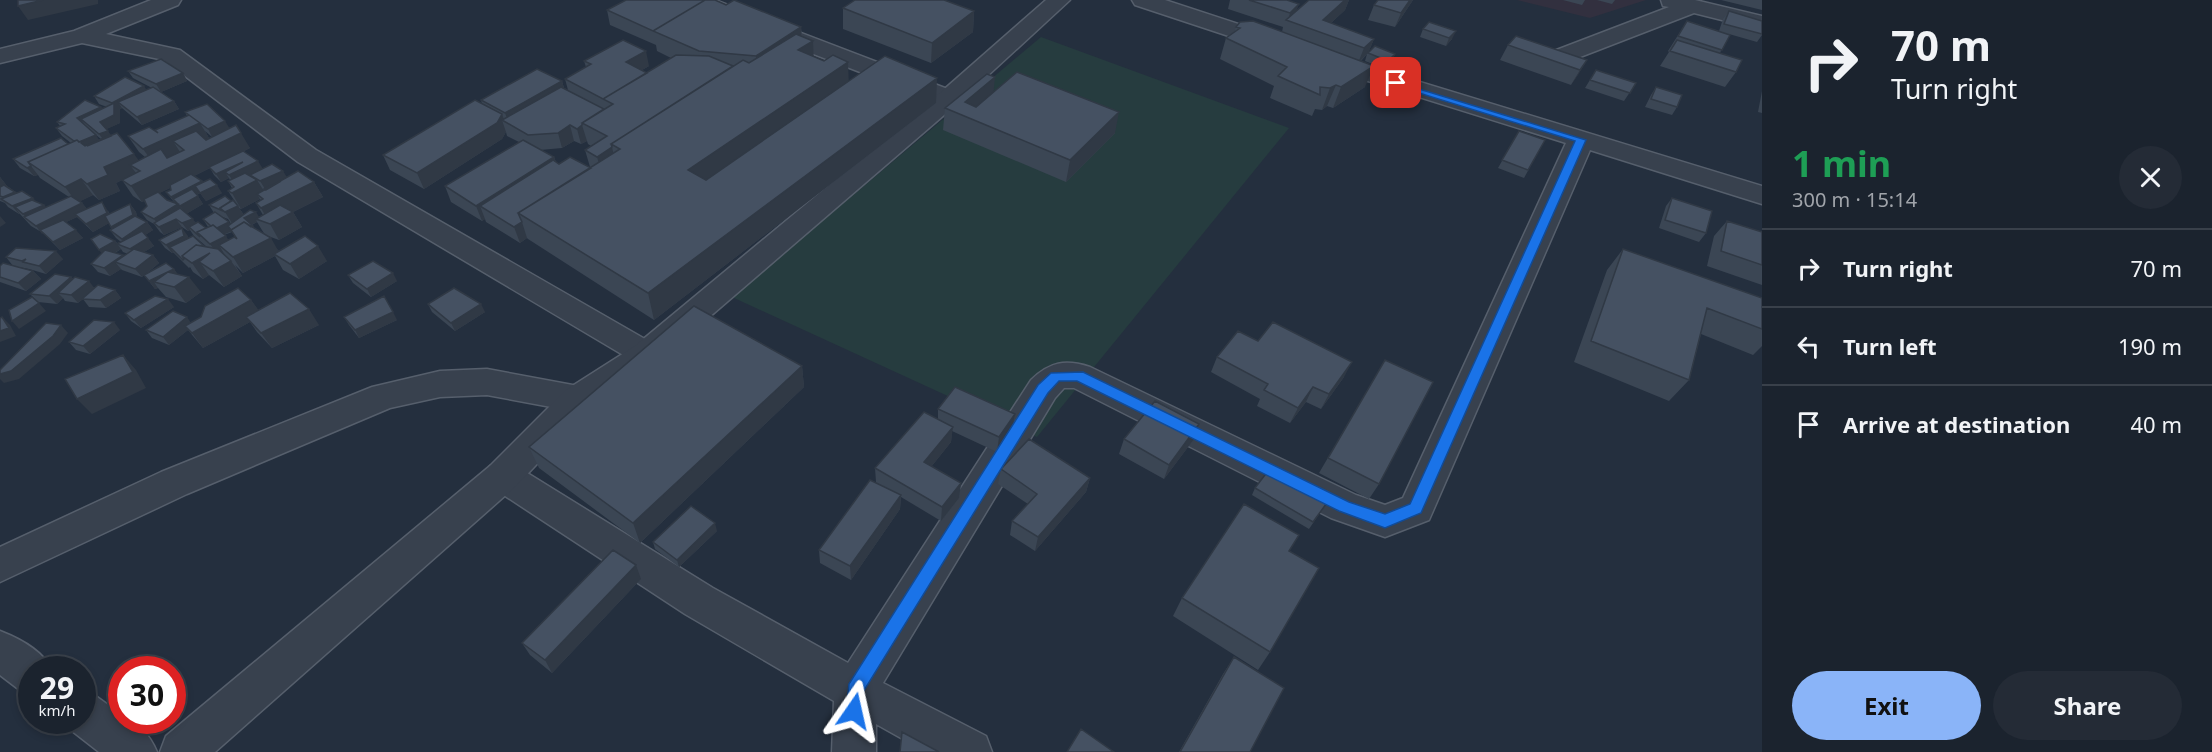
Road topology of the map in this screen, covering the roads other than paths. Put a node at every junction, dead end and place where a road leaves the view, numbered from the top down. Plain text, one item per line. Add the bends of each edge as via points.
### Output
1 (170, 0) edge
2 (695, 0) edge
3 (1059, 0) edge
4 (1143, 0) edge
5 (1666, 0) edge
6 (1692, 6) junction
7 (1762, 23) edge
8 (82, 36) junction
9 (0, 56) edge
10 (1554, 59) edge
11 (949, 98) junction
12 (1581, 140) junction
13 (1762, 195) edge
14 (645, 354) junction
15 (578, 399) junction
16 (503, 476) junction
17 (0, 565) edge
18 (0, 650) edge
19 (18, 664) edge
20 (855, 690) junction
21 (96, 723) edge
22 (135, 752) edge
23 (182, 752) edge
24 (854, 752) edge
25 (970, 752) edge

1 - 8 street
2 - 11 street
3 - 11 street
4 - 12 street
5 - 6 street
6 - 7 street
6 - 10 street
8 - 9 street
8 - 14 street via 172,55 307,156
11 - 14 street
12 - 13 street
12 - 20 street via 1416,509 1385,521 1344,507 1078,376 1056,376 1043,389
14 - 15 street
15 - 16 street
15 - 17 street via 487,382 440,384 384,396 174,483
16 - 20 street via 699,601
16 - 23 street
18 - 19 street
20 - 24 street
20 - 25 street
21 - 22 street

